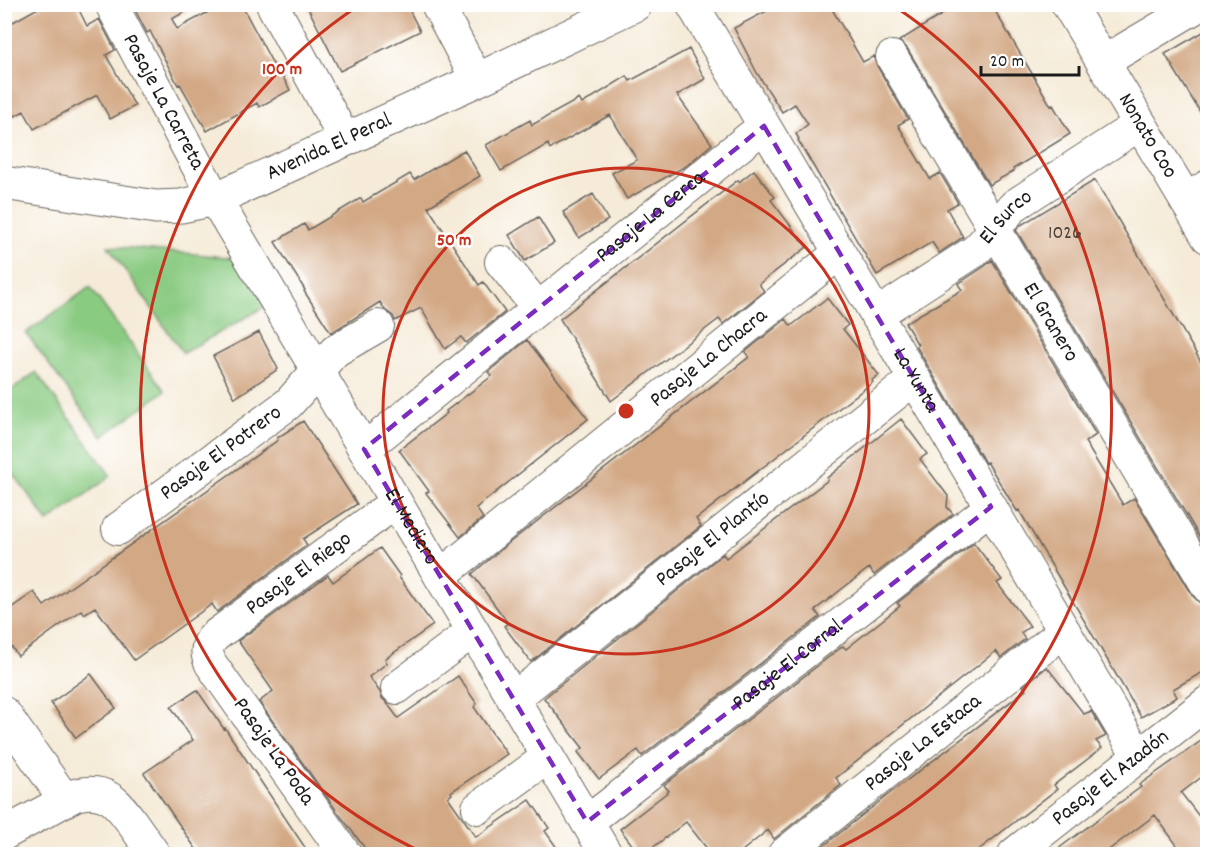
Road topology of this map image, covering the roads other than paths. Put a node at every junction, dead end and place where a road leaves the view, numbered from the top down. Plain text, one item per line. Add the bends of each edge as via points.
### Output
1 (111, 4) edge
2 (272, 4) edge
3 (437, 4) edge
4 (636, 4) edge
5 (692, 4) edge
6 (1068, 4) edge
7 (1202, 4) edge
8 (892, 57) dead end
9 (1103, 62) junction
10 (477, 80) junction
11 (1140, 124) junction
12 (764, 126) junction
13 (345, 140) junction
14 (4, 183) edge
15 (1196, 193) edge
16 (215, 199) junction
17 (994, 229) junction
18 (1208, 237) edge
19 (839, 253) junction
20 (501, 262) dead end
21 (538, 308) junction
22 (876, 315) junction
23 (378, 326) dead end
24 (318, 371) junction
25 (914, 380) junction
26 (364, 448) junction
27 (396, 502) junction
28 (991, 507) junction
29 (118, 529) dead end
30 (440, 576) junction
31 (1208, 587) edge
32 (473, 631) junction
33 (1064, 631) junction
34 (207, 649) joint
35 (397, 688) dead end
36 (513, 699) junction
37 (1208, 702) edge
38 (4, 714) edge
39 (548, 757) junction
40 (1139, 757) junction
41 (65, 800) junction
42 (478, 808) dead end
43 (587, 822) junction
44 (4, 836) edge
45 (16, 855) edge
46 (154, 855) edge
47 (345, 855) edge
48 (606, 855) edge
49 (784, 855) edge
50 (1014, 855) edge

1 - 16 street, Pasaje La Carreta
2 - 13 street
3 - 10 street
4 - 10 street, Avenida El Peral
5 - 12 street, La Yunta
6 - 9 street, Nonato Coo
7 - 9 street
8 - 17 street, El Granero
9 - 11 street, Nonato Coo
10 - 13 street, Avenida El Peral
11 - 15 street, Nonato Coo
11 - 17 street, El Surco via 1015,206
12 - 19 street, La Yunta
12 - 21 street, Pasaje La Cerca
13 - 16 street, Avenida El Peral
14 - 16 street, Avenida El Peral via 156,207 181,207
15 - 18 street, Nonato Coo
16 - 24 street, El Mediero
17 - 22 street, El Surco via 975,251
17 - 31 street, El Granero
19 - 22 street, La Yunta
19 - 30 street, Pasaje La Chacra
20 - 21 street
21 - 26 street, Pasaje La Cerca
22 - 25 street, La Yunta
23 - 24 street, Pasaje El Potrero via 335,351
24 - 26 street, El Mediero
24 - 29 street, Pasaje El Potrero via 288,404
25 - 28 street, La Yunta
25 - 36 street, Pasaje El Plantío
26 - 27 street, El Mediero
27 - 30 street, El Mediero
27 - 34 street, Pasaje El Riego via 216,635
28 - 33 street, La Yunta
28 - 43 street, Pasaje El Corral
30 - 32 street, El Mediero
32 - 35 street
32 - 36 street, El Mediero
33 - 40 street, La Yunta
33 - 49 street, Pasaje La Estaca
34 - 47 street, Pasaje La Poda via 211,664
36 - 39 street, El Mediero
37 - 40 street, Pasaje El Azadón
38 - 41 street
39 - 42 street
39 - 43 street, El Mediero
40 - 50 street, Pasaje El Azadón
41 - 44 street
41 - 46 street via 86,792 107,796 116,802
43 - 48 street, El Mediero
44 - 45 street

